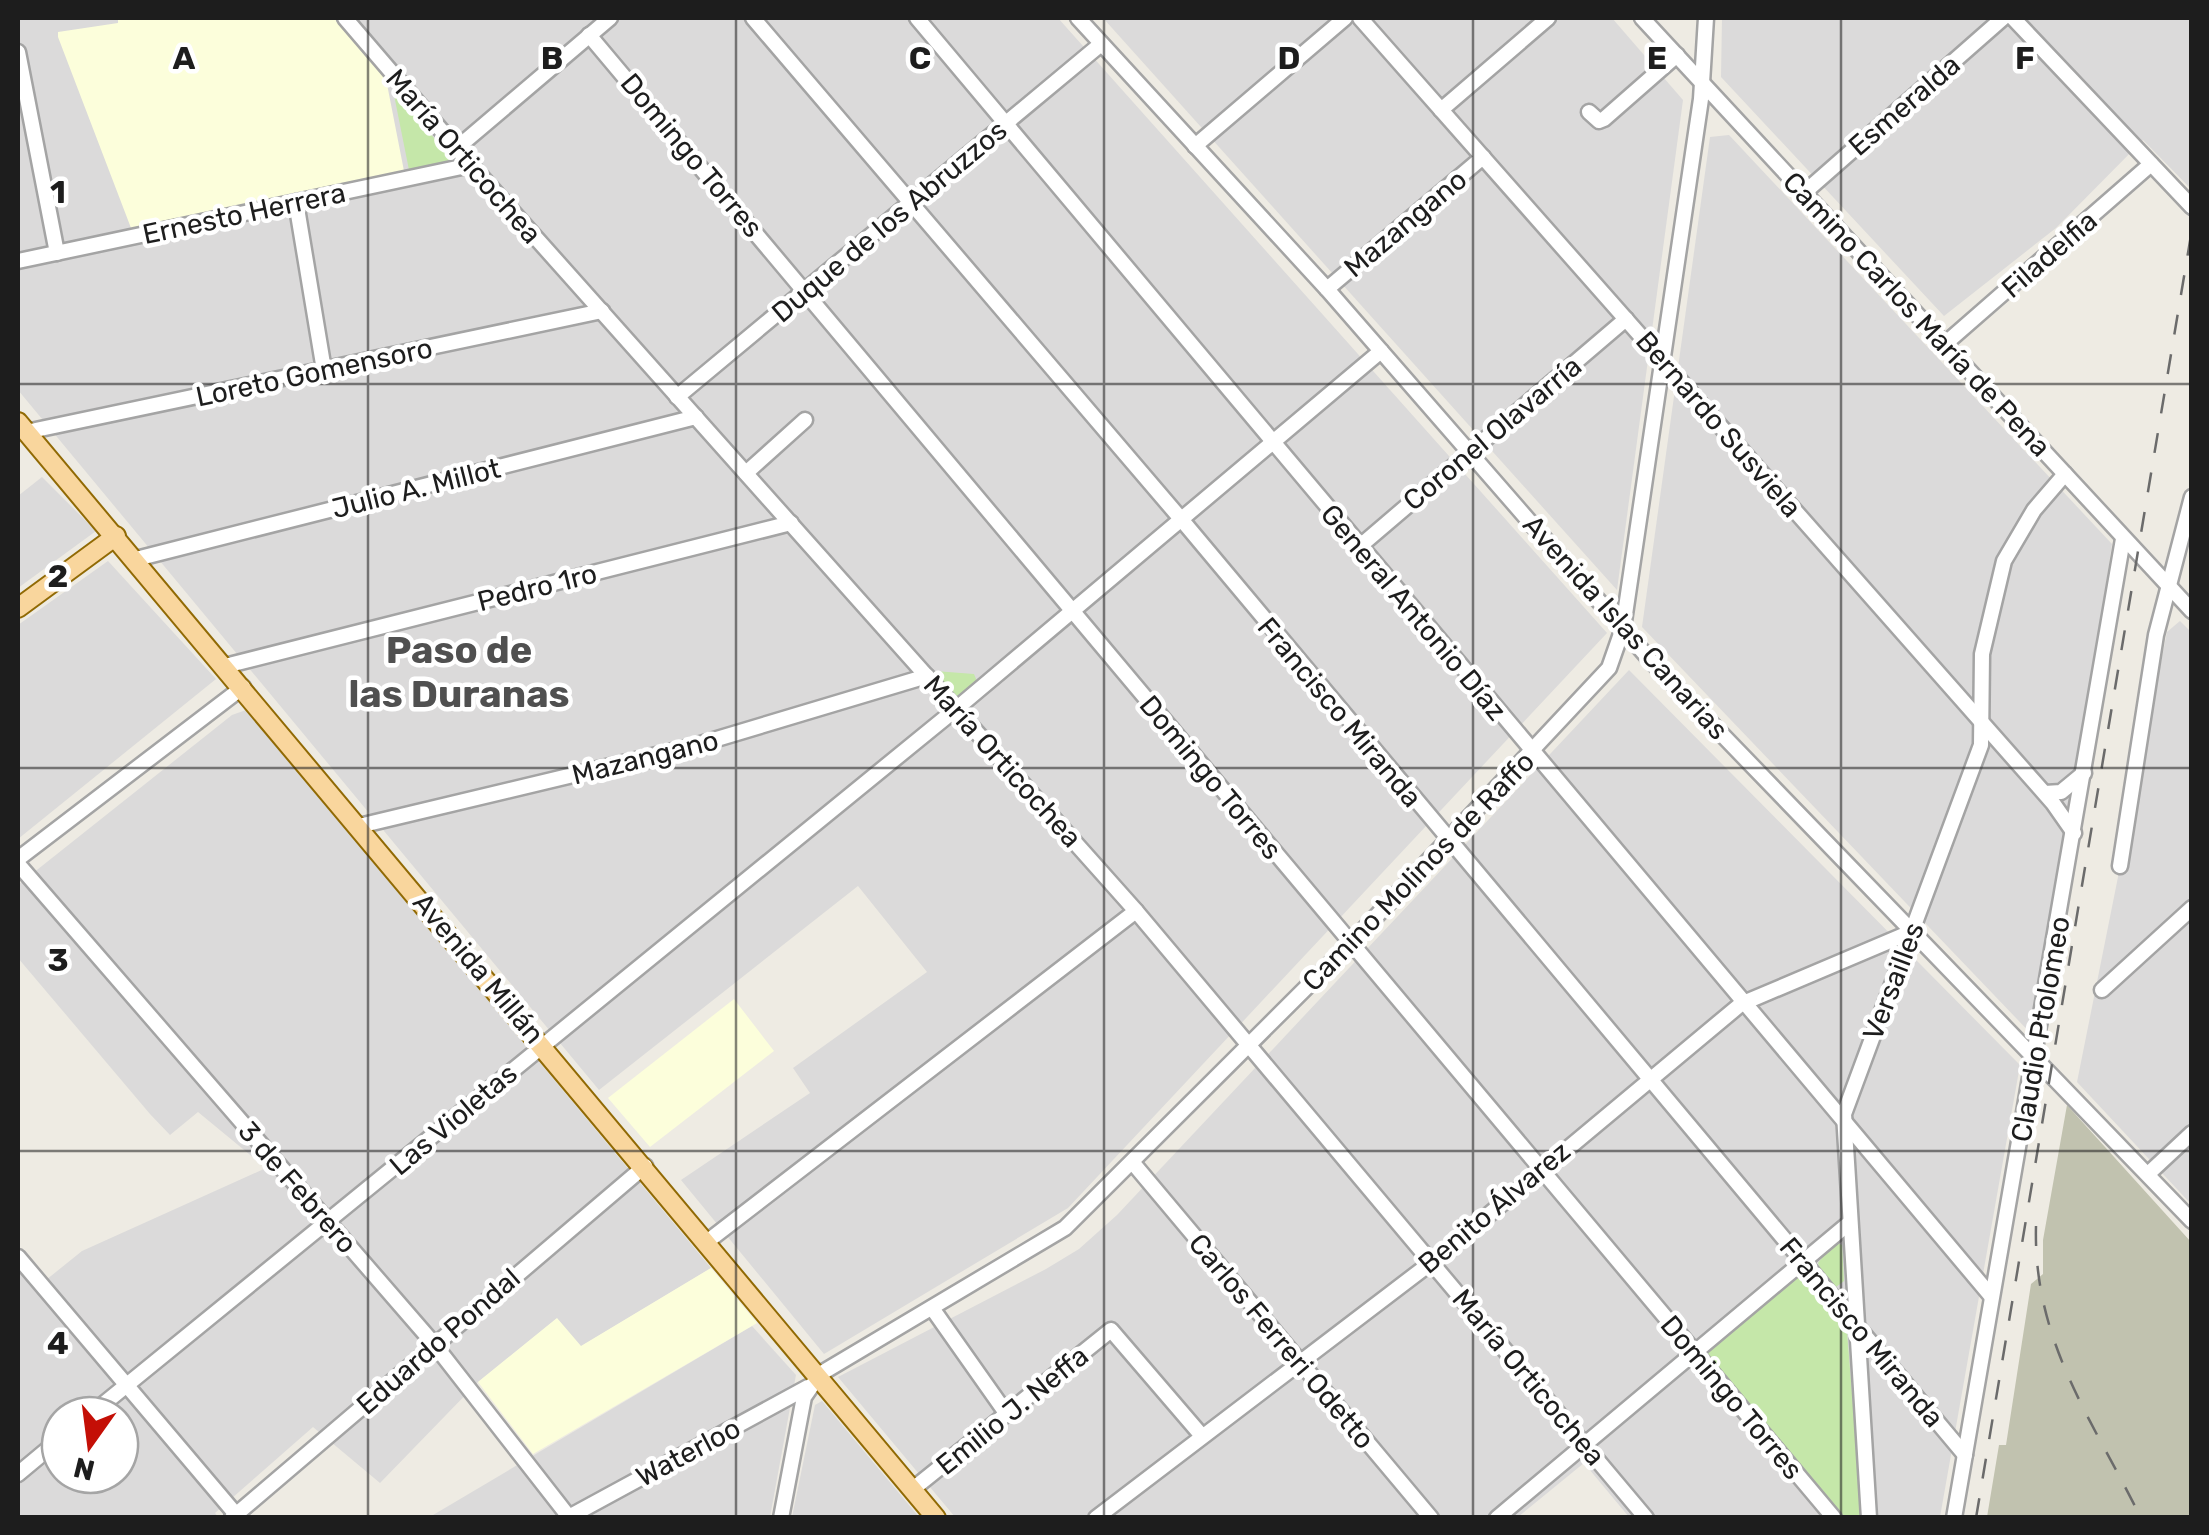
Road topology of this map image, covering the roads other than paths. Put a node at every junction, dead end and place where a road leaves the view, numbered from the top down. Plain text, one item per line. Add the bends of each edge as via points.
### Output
1 (345, 18) edge
2 (610, 18) edge
3 (753, 18) edge
4 (917, 18) edge
5 (1078, 18) edge
6 (1345, 18) edge
7 (1360, 18) edge
8 (1548, 18) edge
9 (1642, 18) edge
10 (1706, 18) edge
11 (2003, 18) edge
12 (2013, 18) edge
13 (590, 35) junction
14 (1100, 44) junction
15 (18, 52) edge
16 (1677, 55) junction
17 (1703, 82) junction
18 (1442, 110) junction
19 (1588, 112) dead end
20 (1006, 123) junction
21 (1194, 146) junction
22 (457, 148) junction
23 (1483, 157) junction
24 (2151, 164) junction
25 (470, 165) junction
26 (1804, 192) junction
27 (296, 202) junction
28 (910, 202) junction
29 (2192, 207) edge
30 (56, 253) junction
31 (18, 261) edge
32 (806, 290) junction
33 (1327, 290) junction
34 (602, 312) junction
35 (1626, 319) junction
36 (1946, 343) junction
37 (1381, 351) junction
38 (1663, 361) junction
39 (324, 370) junction
40 (677, 397) junction
41 (696, 418) junction
42 (805, 420) dead end
43 (22, 427) edge
44 (1273, 442) junction
45 (1469, 453) junction
46 (746, 473) junction
47 (2065, 474) junction
48 (2192, 497) edge
49 (1181, 519) junction
50 (791, 523) junction
51 (116, 536) junction
52 (2123, 540) junction
53 (1359, 547) junction
54 (136, 559) junction
55 (2168, 584) junction
56 (18, 608) edge
57 (1072, 610) junction
58 (2192, 611) edge
59 (1623, 628) junction
60 (225, 666) junction
61 (927, 676) junction
62 (242, 687) junction
63 (956, 709) junction
64 (1982, 722) junction
65 (1532, 752) junction
66 (2084, 772) junction
67 (2045, 794) junction
68 (359, 826) junction
69 (2074, 834) junction
70 (1447, 842) junction
71 (18, 862) edge
72 (2120, 866) dead end
73 (2192, 908) edge
74 (1136, 912) junction
75 (1912, 932) junction
76 (1350, 944) junction
77 (2102, 990) dead end
78 (1741, 1004) junction
79 (543, 1044) junction
80 (1250, 1045) junction
81 (2035, 1059) junction
82 (1650, 1079) junction
83 (1844, 1127) junction
84 (2192, 1133) edge
85 (1133, 1163) junction
86 (645, 1166) junction
87 (1540, 1170) junction
88 (2148, 1174) junction
89 (2192, 1220) edge
90 (328, 1222) junction
91 (1848, 1224) junction
92 (708, 1240) junction
93 (18, 1257) edge
94 (1802, 1261) junction
95 (1432, 1262) junction
96 (1991, 1296) junction
97 (932, 1308) junction
98 (1854, 1324) junction
99 (434, 1344) junction
100 (1692, 1351) junction
101 (1300, 1361) junction
102 (814, 1381) junction
103 (126, 1386) junction
104 (115, 1395) edge
105 (1006, 1413) junction
106 (1202, 1436) junction
107 (1584, 1444) junction
108 (1965, 1455) junction
109 (40, 1456) edge
110 (18, 1474) edge
111 (913, 1489) junction
112 (236, 1516) edge
113 (568, 1517) edge
114 (781, 1518) edge
115 (936, 1518) edge
116 (1096, 1518) edge
117 (1430, 1518) edge
118 (1497, 1518) edge
119 (1646, 1518) edge
120 (1834, 1518) edge
121 (1869, 1518) edge
122 (1954, 1518) edge

1 - 22 street, María Orticochea
2 - 13 street
3 - 28 street, Francisco Miranda
4 - 20 street, General Antonio Díaz
5 - 14 street, Avenida Islas Canarias
6 - 21 street
7 - 18 street, Bernardo Susviela
8 - 18 street
9 - 16 street, Camino Carlos María de Pena
10 - 17 street, Camino Molinos de Raffo
11 - 26 street, Esmeralda
12 - 24 street
13 - 22 street
13 - 32 street, Domingo Torres
14 - 20 street, Duque de los Abruzzos
14 - 21 street, Avenida Islas Canarias
15 - 30 street
16 - 17 street, Camino Carlos María de Pena
16 - 19 street via 1604,120
17 - 26 street, Camino Carlos María de Pena
17 - 38 street, Camino Molinos de Raffo
18 - 23 street, Bernardo Susviela
20 - 28 street, Duque de los Abruzzos
20 - 44 street, General Antonio Díaz
21 - 33 street, Avenida Islas Canarias
22 - 25 street, María Orticochea
23 - 33 street, Mazangano
23 - 35 street, Bernardo Susviela
24 - 29 street
24 - 36 street, Filadelfia
25 - 27 street, Ernesto Herrera
25 - 34 street, María Orticochea
26 - 36 street, Camino Carlos María de Pena
27 - 30 street, Ernesto Herrera
27 - 39 street
28 - 32 street, Duque de los Abruzzos
28 - 49 street, Francisco Miranda
30 - 31 street, Ernesto Herrera
32 - 40 street, Duque de los Abruzzos
32 - 57 street, Domingo Torres
33 - 37 street, Avenida Islas Canarias
34 - 39 street, Loreto Gomensoro
34 - 40 street, María Orticochea
35 - 38 street, Bernardo Susviela
35 - 45 street, Coronel Olavarría
36 - 47 street, Camino Carlos María de Pena
37 - 44 street
37 - 45 street, Avenida Islas Canarias
38 - 59 street, Camino Molinos de Raffo
38 - 64 street, Bernardo Susviela
39 - 43 street, Loreto Gomensoro
40 - 41 street, María Orticochea
41 - 46 street, María Orticochea
41 - 54 street, Julio A. Millot
42 - 46 street
43 - 51 main road, Avenida Millán
44 - 49 street
44 - 53 street, General Antonio Díaz
45 - 53 street, Coronel Olavarría
45 - 59 street, Avenida Islas Canarias
46 - 50 street, María Orticochea
47 - 52 street, Camino Carlos María de Pena
47 - 64 street, Versailles via 2034,510 2000,573 1982,654
48 - 55 street
49 - 57 street
49 - 70 street, Francisco Miranda
50 - 60 street, Pedro 1ro
50 - 61 street, María Orticochea
51 - 54 main road, Avenida Millán
51 - 56 main road
52 - 55 street, Camino Carlos María de Pena
52 - 66 street, Claudio Ptolomeo
53 - 65 street, General Antonio Díaz
54 - 60 main road, Avenida Millán
55 - 58 street, Camino Carlos María de Pena
55 - 72 street
57 - 63 street
57 - 76 street, Domingo Torres
59 - 65 street, Camino Molinos de Raffo via 1609,668
59 - 75 street, Avenida Islas Canarias
60 - 62 main road, Avenida Millán
61 - 63 street, María Orticochea
61 - 68 street, Mazangano via 690,748
62 - 68 main road, Avenida Millán
62 - 71 street
63 - 74 street, María Orticochea
63 - 79 street, Las Violetas
64 - 67 street, Bernardo Susviela
64 - 75 street, Versailles via 1981,746
65 - 70 street, Camino Molinos de Raffo
65 - 78 street, General Antonio Díaz
66 - 67 street via 2061,792
66 - 69 street, Claudio Ptolomeo
67 - 69 street, Bernardo Susviela
68 - 79 main road, Avenida Millán
69 - 81 street, Claudio Ptolomeo
70 - 76 street, Camino Molinos de Raffo
70 - 82 street, Francisco Miranda
71 - 90 street, 3 de Febrero
73 - 77 street
74 - 80 street, María Orticochea
74 - 92 street
75 - 78 street, Benito Álvarez
75 - 81 street, Avenida Islas Canarias
75 - 83 street, Versailles via 1850,1092
76 - 80 street, Camino Molinos de Raffo
76 - 87 street, Domingo Torres
78 - 82 street, Benito Álvarez
78 - 83 street, General Antonio Díaz
79 - 86 main road, Avenida Millán
79 - 90 street, Las Violetas
80 - 85 street, Camino Molinos de Raffo
80 - 95 street, María Orticochea
81 - 88 street, Avenida Islas Canarias
81 - 96 street, Claudio Ptolomeo
82 - 87 street, Benito Álvarez
82 - 94 street, Francisco Miranda
83 - 91 street, Versailles
83 - 96 street, General Antonio Díaz
84 - 88 street
85 - 97 street, Camino Molinos de Raffo via 1065,1228
85 - 101 street, Carlos Ferreri Odetto
86 - 92 main road, Avenida Millán
86 - 99 street, Eduardo Pondal
87 - 95 street, Benito Álvarez
87 - 100 street, Domingo Torres
88 - 89 street, Avenida Islas Canarias
90 - 99 street, 3 de Febrero
90 - 103 street, Las Violetas
91 - 94 street
91 - 98 street, Versailles
92 - 102 main road, Avenida Millán
93 - 103 street
94 - 98 street, Francisco Miranda
94 - 100 street
95 - 101 street, Benito Álvarez
95 - 107 street, María Orticochea
96 - 108 street, Claudio Ptolomeo
97 - 102 street, Camino Molinos de Raffo
97 - 105 street
98 - 108 street, Francisco Miranda
98 - 121 street, Versailles
99 - 112 street, Eduardo Pondal
99 - 113 street, 3 de Febrero
100 - 107 street
100 - 120 street, Domingo Torres
101 - 106 street, Benito Álvarez
101 - 117 street, Carlos Ferreri Odetto
102 - 111 main road, Avenida Millán
102 - 113 street, Waterloo
102 - 114 street
103 - 104 street, Las Violetas
103 - 112 street
105 - 106 street, Emilio J. Neffa via 1111,1330
105 - 111 street, Emilio J. Neffa
106 - 116 street, Benito Álvarez
107 - 118 street
107 - 119 street, María Orticochea
108 - 122 street, Claudio Ptolomeo
109 - 110 street
111 - 115 main road, Avenida Millán

